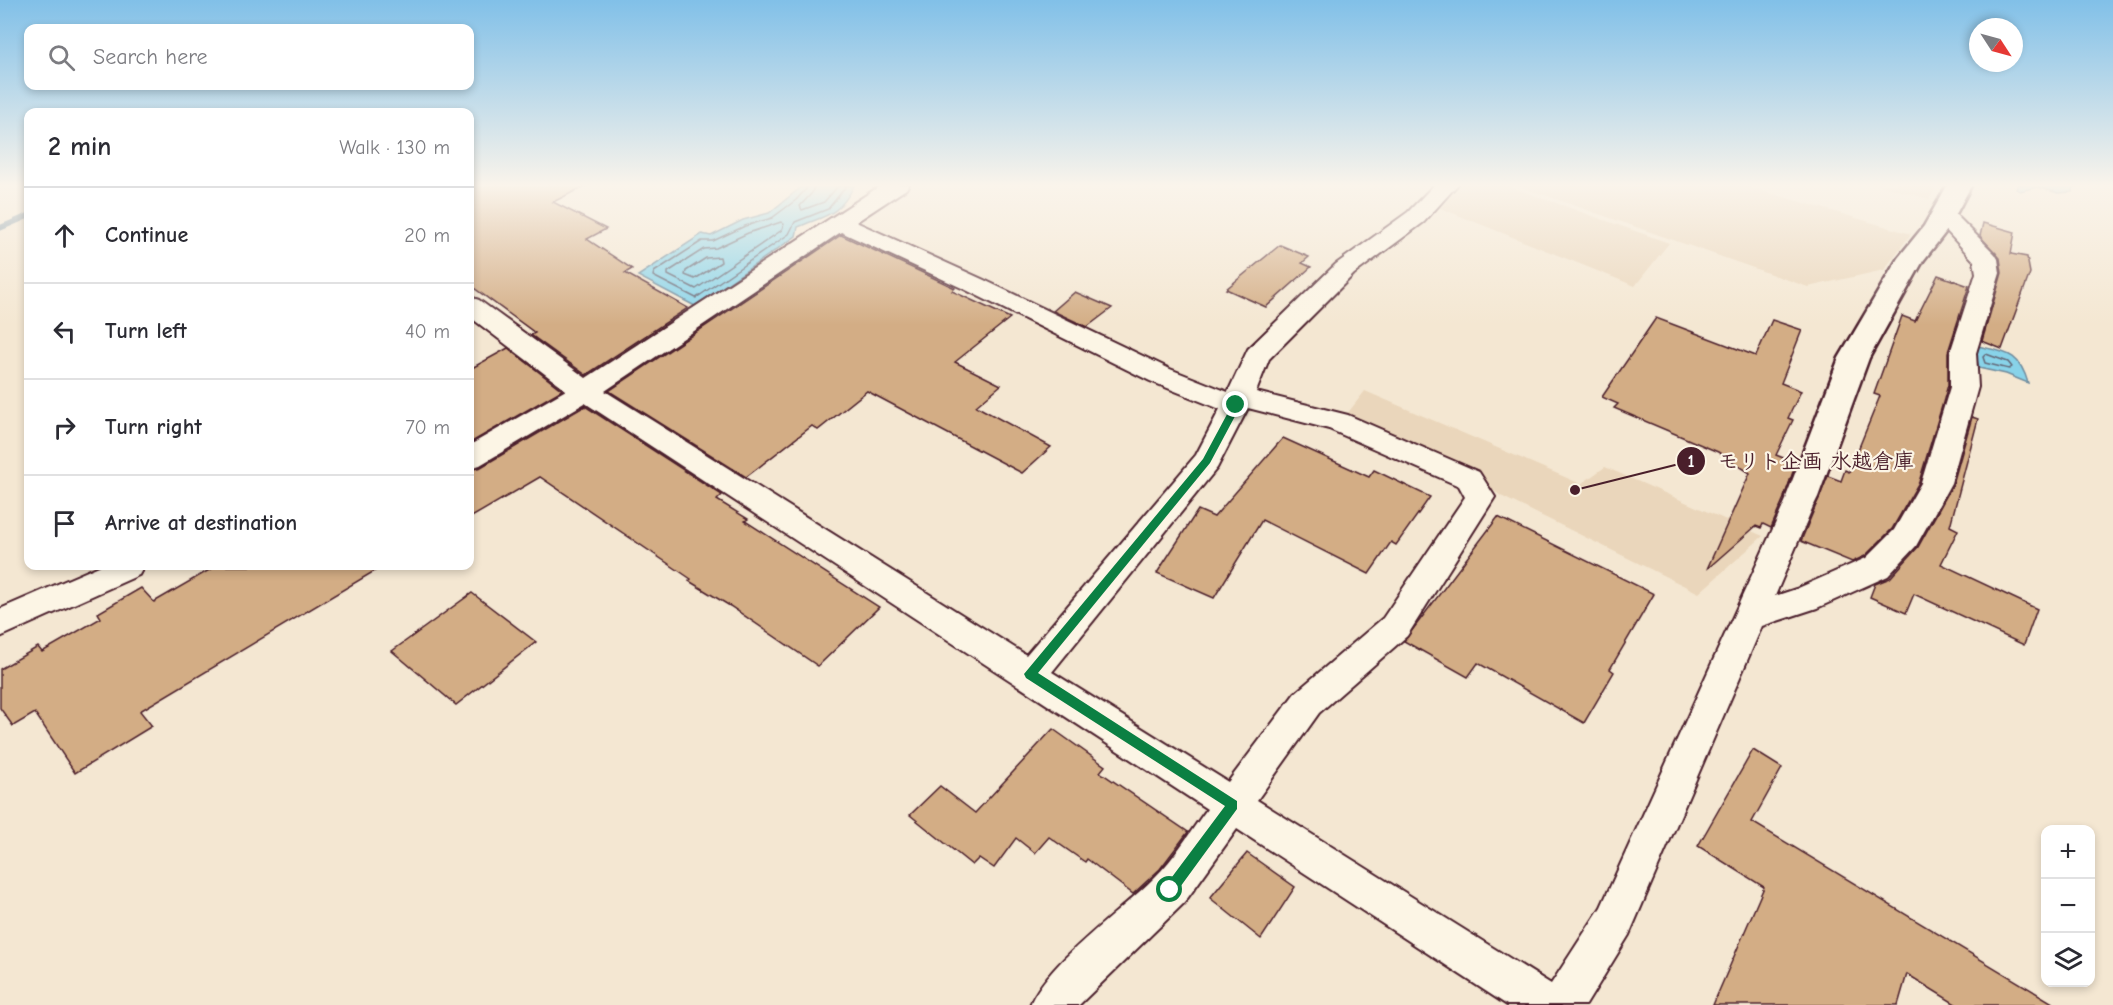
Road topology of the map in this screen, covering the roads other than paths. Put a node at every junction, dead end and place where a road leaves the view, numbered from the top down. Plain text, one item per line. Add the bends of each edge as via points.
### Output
1 (826, 231) edge
2 (855, 231) edge
3 (1397, 231) edge
4 (1933, 231) edge
5 (1958, 231) edge
6 (474, 308) edge
7 (585, 391) junction
8 (1238, 401) junction
9 (474, 456) edge
10 (1802, 497) joint
11 (119, 570) edge
12 (1749, 617) junction
13 (0, 624) edge
14 (1030, 674) junction
15 (1233, 805) junction
16 (1051, 1005) edge
17 (1545, 1005) edge
18 (1562, 1005) edge

1 - 7 street
2 - 8 street via 1160,375
3 - 8 street via 1345,269 1257,355
4 - 10 street via 1911,258 1854,358
5 - 12 street via 1986,260 1988,273 1964,353 1964,387 1936,483 1905,538 1877,567 1806,599
6 - 7 street
7 - 9 street
7 - 14 street
8 - 14 street via 1207,461
8 - 15 street via 1338,422 1469,479 1480,497 1395,627 1307,703
10 - 12 street
11 - 13 street
12 - 18 street via 1615,921
14 - 15 street
15 - 16 street via 1170,890
15 - 17 street

